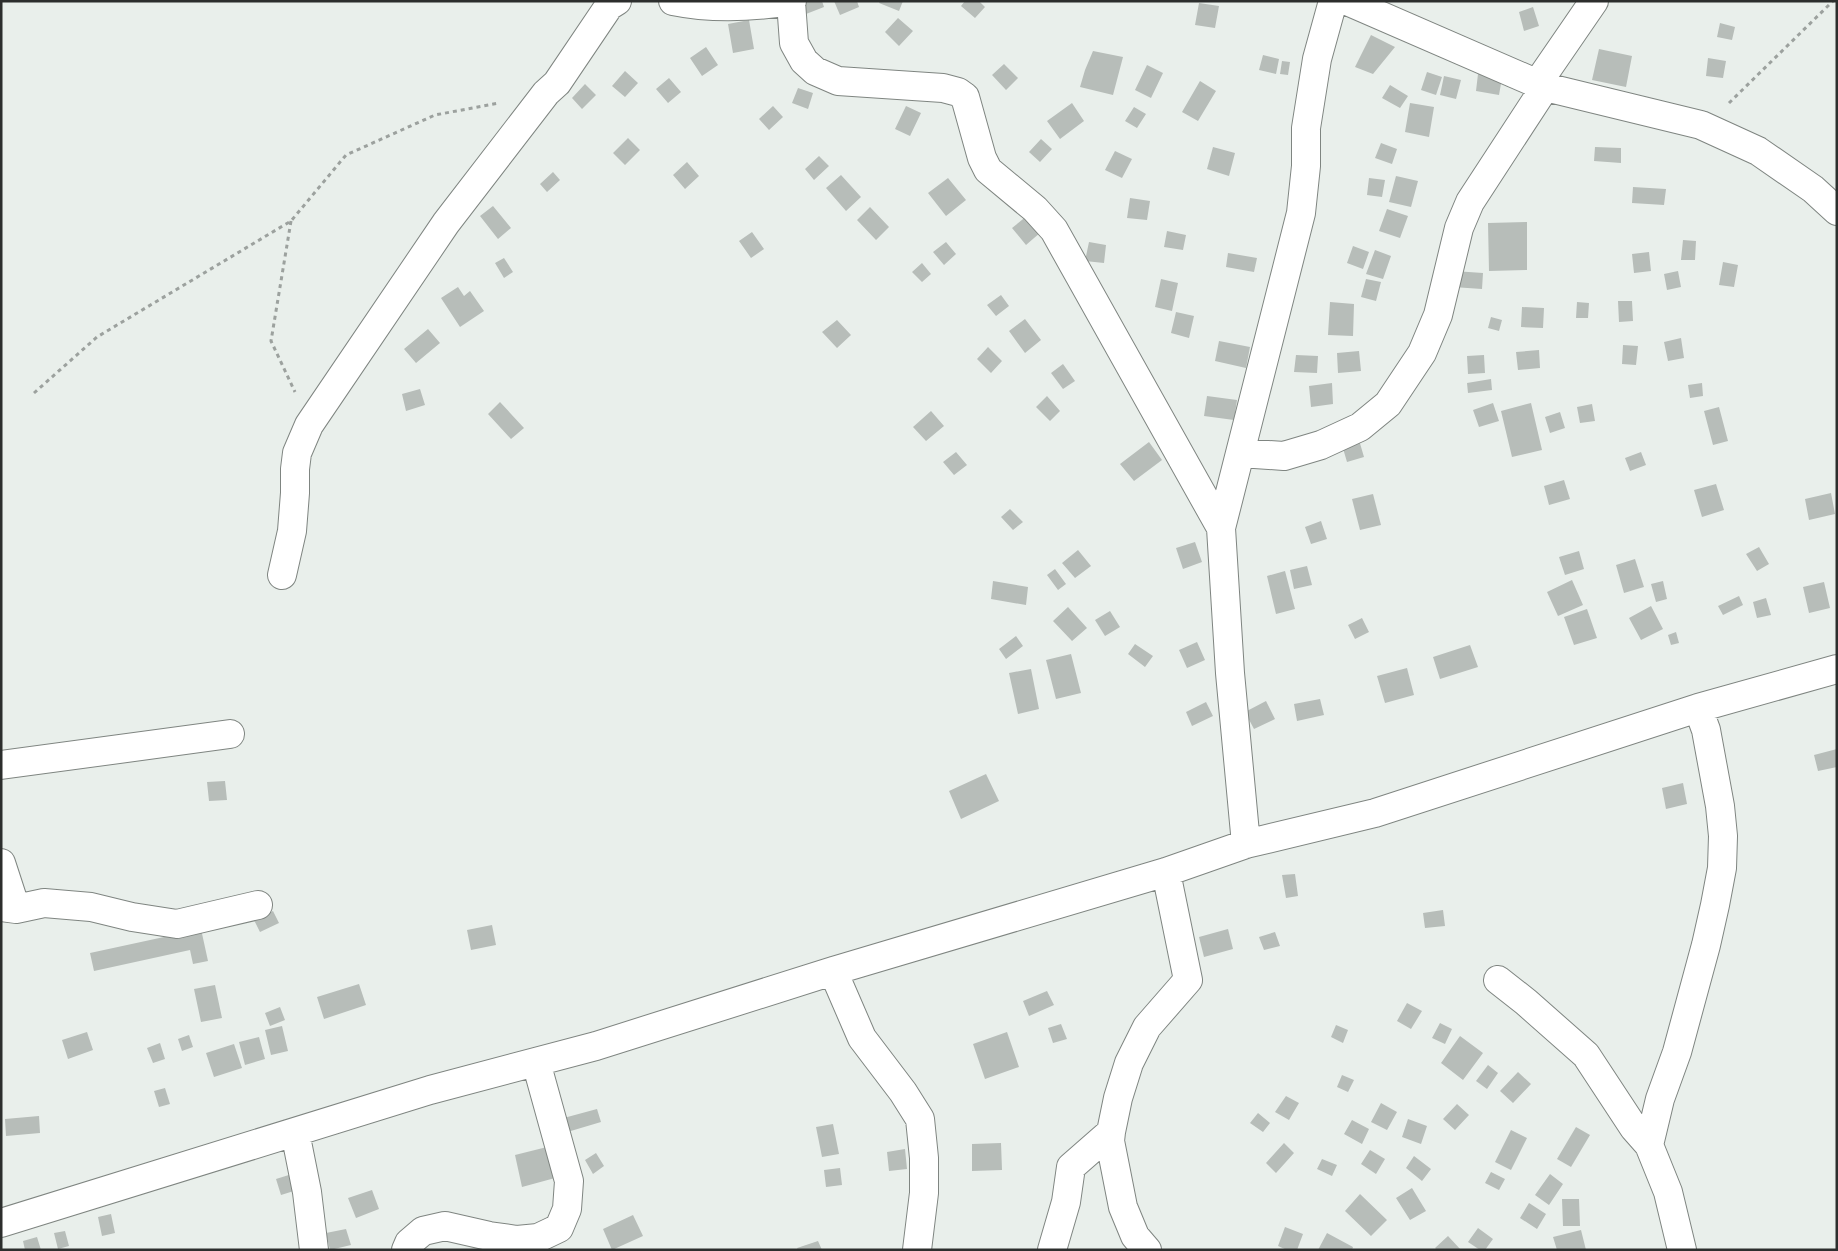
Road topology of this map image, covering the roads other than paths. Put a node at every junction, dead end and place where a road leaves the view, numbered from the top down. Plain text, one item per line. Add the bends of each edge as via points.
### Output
1 (673, 1) edge
2 (792, 1) edge
3 (1332, 1) edge
4 (1347, 1) edge
5 (1594, 1) edge
6 (608, 3) edge
7 (755, 3) edge
8 (1541, 85) junction
9 (1837, 211) edge
10 (1240, 453) junction
11 (1221, 528) junction
12 (282, 575) dead end
13 (1837, 669) edge
14 (1698, 708) junction
15 (230, 734) dead end
16 (1, 765) edge
17 (1246, 844) junction
18 (1, 863) edge
19 (1166, 872) junction
20 (258, 905) dead end
21 (8, 908) edge
22 (833, 971) junction
23 (1498, 980) dead end
24 (536, 1062) junction
25 (295, 1132) junction
26 (1111, 1132) junction
27 (1649, 1145) junction
28 (1, 1223) edge
29 (314, 1250) edge
30 (406, 1250) edge
31 (917, 1250) edge
32 (1052, 1250) edge
33 (1147, 1250) edge
34 (1682, 1250) edge

1 - 7 street via 708,6
2 - 7 street
2 - 11 street via 794,43 804,61 815,71 838,80 943,88 965,97 988,170 1035,209 1054,230
3 - 10 street via 1317,60 1306,128 1301,213
4 - 8 street
5 - 8 street
6 - 12 street via 557,83 446,223 309,425 296,453 292,531
8 - 9 street via 1701,125 1758,151 1813,189
8 - 10 street via 1470,202 1459,228 1438,315 1422,353 1388,404 1360,427 1321,445 1284,456
10 - 11 street
11 - 17 street
13 - 14 street
14 - 17 street via 1375,813
14 - 27 street via 1706,730 1720,806 1722,868 1706,944
15 - 16 street
17 - 19 street
18 - 21 street
19 - 22 street
19 - 26 street via 1188,980 1147,1027 1129,1063
20 - 21 street via 177,924 91,907 44,903
22 - 24 street
22 - 31 street via 862,1038 920,1119 924,1193
23 - 27 street via 1586,1055 1634,1128
24 - 25 street via 430,1090
24 - 30 street via 569,1181 567,1209 559,1228 538,1238 517,1240 445,1226 423,1231
25 - 28 street
25 - 29 street
26 - 32 street via 1071,1167 1066,1202
26 - 33 street via 1123,1207 1135,1236
27 - 34 street via 1668,1192

